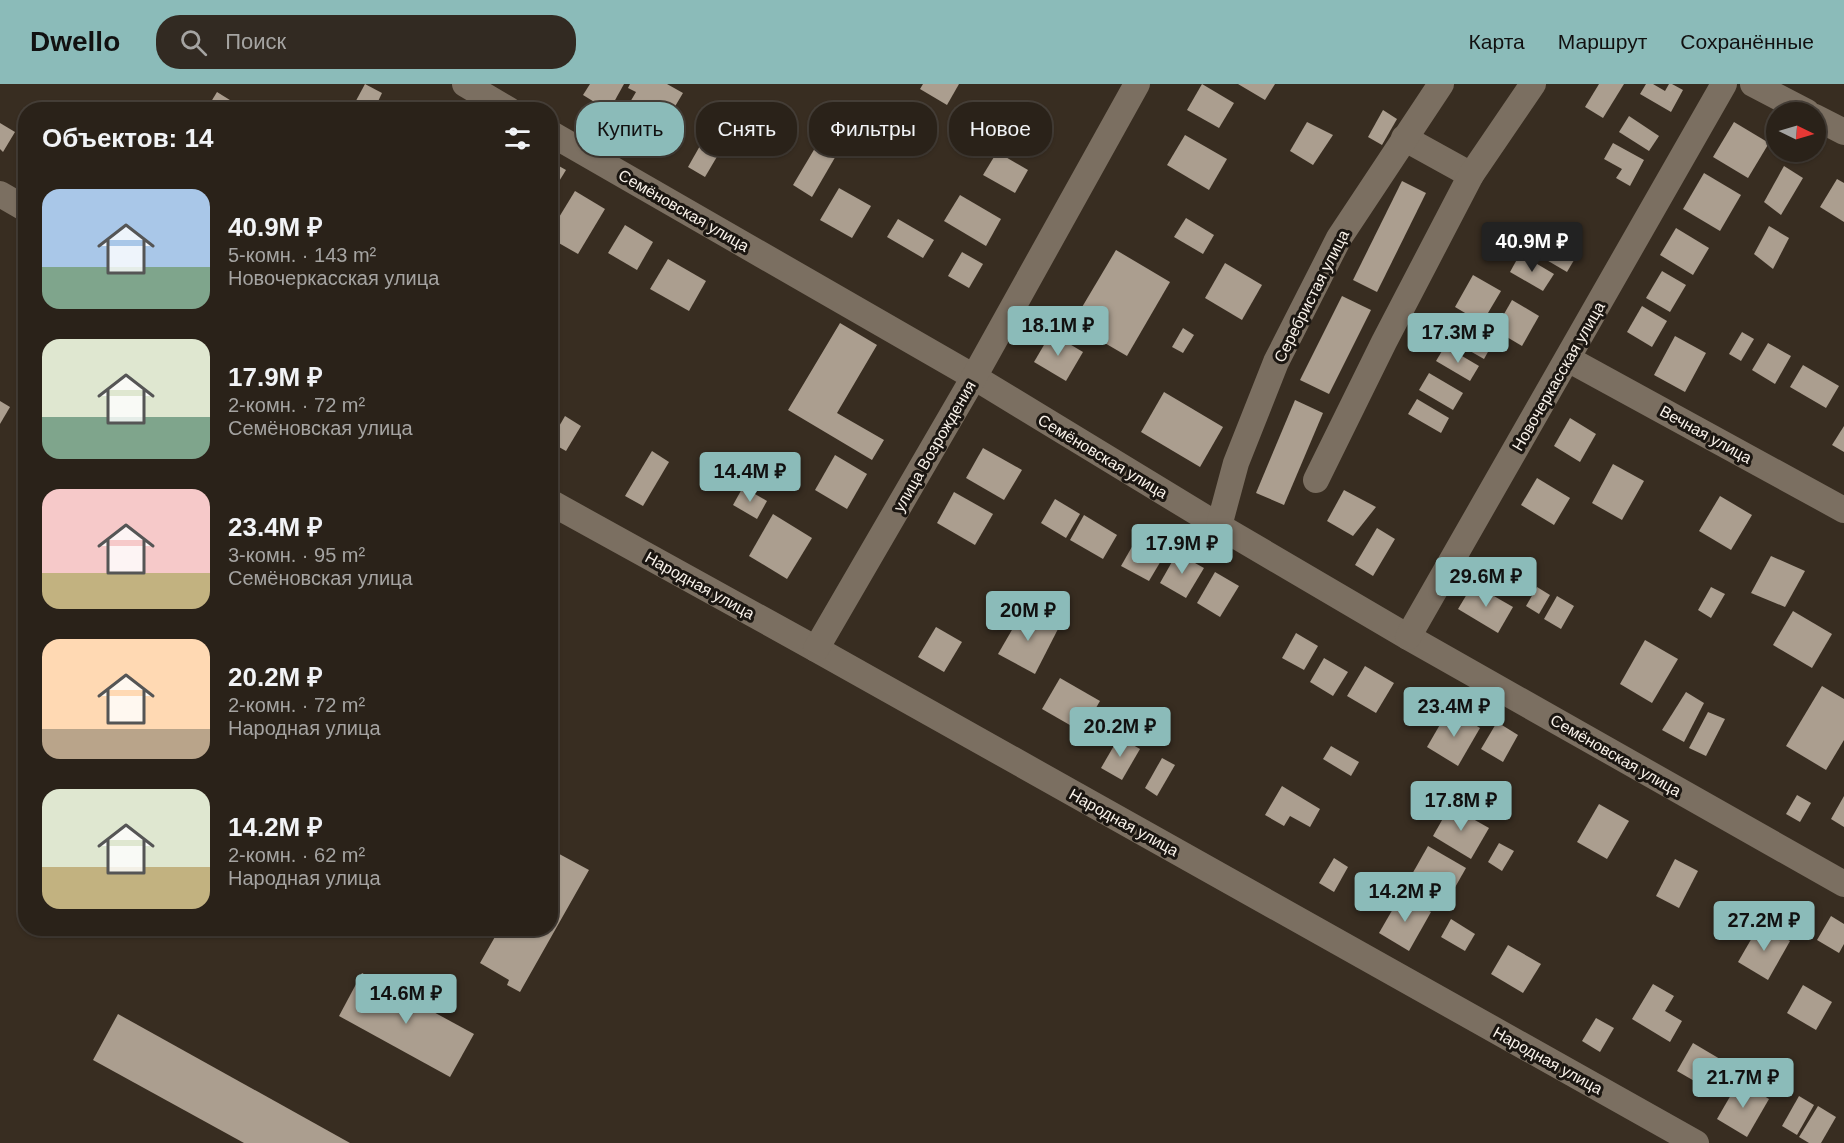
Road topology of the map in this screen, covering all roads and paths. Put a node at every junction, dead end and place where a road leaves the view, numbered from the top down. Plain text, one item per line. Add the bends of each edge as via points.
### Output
1 (465, 84) edge
2 (1136, 84) edge
3 (1441, 84) edge
4 (1533, 84) edge
5 (1724, 84) edge
6 (1753, 84) edge
7 (495, 102) edge
8 (1788, 102) edge
9 (1826, 123) edge
10 (1844, 132) edge
11 (558, 138) edge
12 (1404, 138) junction
13 (1471, 175) junction
14 (0, 194) edge
15 (18, 204) edge
16 (1568, 359) junction
17 (974, 377) junction
18 (1316, 480) dead end
19 (558, 506) edge
20 (1844, 510) edge
21 (1220, 526) junction
22 (1408, 637) junction
23 (816, 649) junction
24 (1844, 884) edge
25 (1696, 1143) edge

1 - 7 street
2 - 17 street, улица Возрождения
3 - 12 street, Серебристая улица
4 - 13 street
5 - 16 street, Новочеркасская улица
6 - 8 street
9 - 10 street
11 - 17 street, Семёновская улица
12 - 13 street
12 - 21 street, Серебристая улица via 1339,238 1276,362 1236,463
13 - 18 street
14 - 15 street
16 - 20 street, Вечная улица
16 - 22 street, Новочеркасская улица
17 - 21 street, Семёновская улица
17 - 23 street, улица Возрождения
19 - 23 street, Народная улица
21 - 22 street, Семёновская улица
22 - 24 street, Семёновская улица
23 - 25 street, Народная улица

